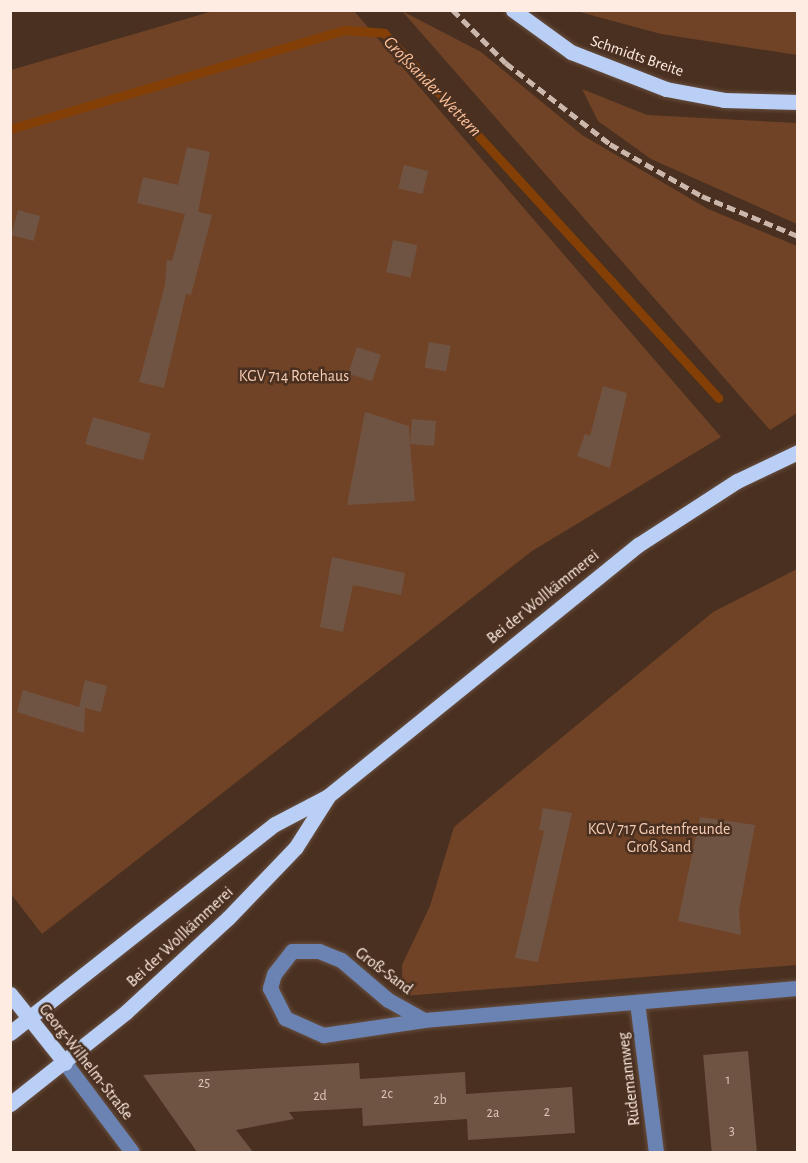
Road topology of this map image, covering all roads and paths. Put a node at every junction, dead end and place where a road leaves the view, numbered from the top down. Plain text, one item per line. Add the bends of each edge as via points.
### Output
1 (513, 10) edge
2 (798, 102) edge
3 (798, 452) edge
4 (328, 796) junction
5 (798, 988) edge
6 (10, 994) edge
7 (637, 1002) junction
8 (30, 1020) junction
9 (424, 1020) junction
10 (10, 1033) edge
11 (65, 1063) junction
12 (10, 1104) edge
13 (132, 1152) edge
14 (656, 1152) edge

1 - 2 main road, Schmidts Breite via 571,52 666,88 724,100
3 - 4 main road, Bei der Wollkämmerei via 737,481 638,544
4 - 8 main road, Bei der Wollkämmerei via 275,824
4 - 11 main road, Bei der Wollkämmerei via 296,847 228,918
5 - 7 street, Groß-Sand
6 - 8 main road, Georg-Wilhelm-Straße
7 - 9 street, Groß-Sand
7 - 14 street, Rüdemannweg
8 - 10 main road, Bei der Wollkämmerei
8 - 11 main road, Georg-Wilhelm-Straße
9 - 9 street, Groß-Sand via 334,1035 299,1028 274,1003 270,988 274,974 292,951 319,951 341,960 388,1000
11 - 12 main road, Bei der Wollkämmerei
11 - 13 street, Georg-Wilhelm-Straße

